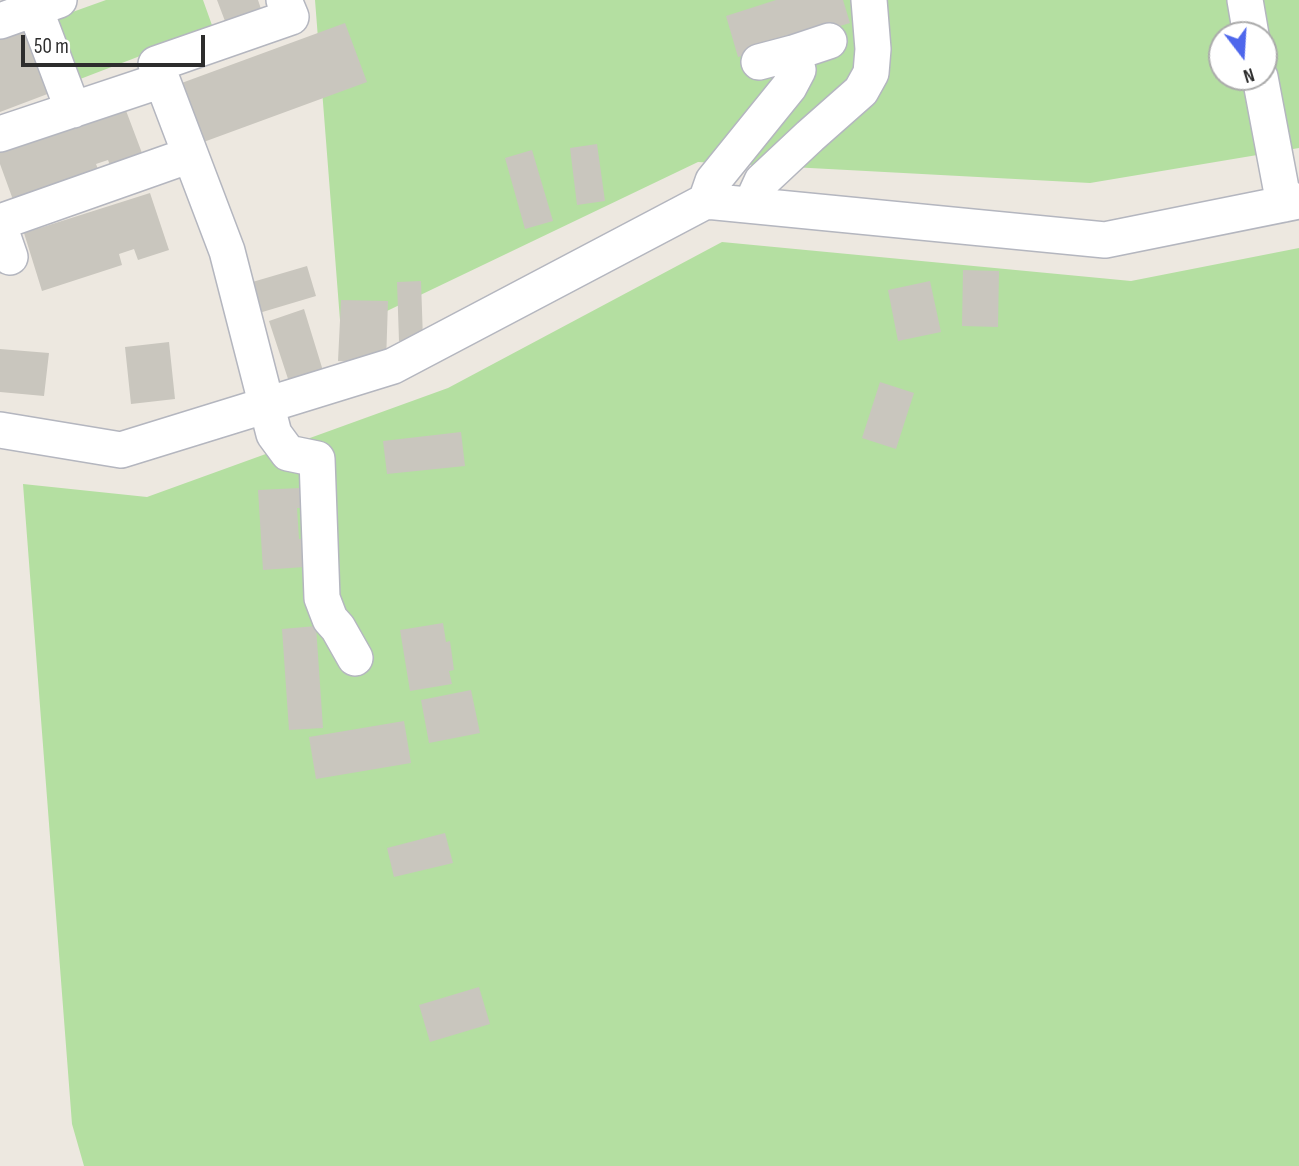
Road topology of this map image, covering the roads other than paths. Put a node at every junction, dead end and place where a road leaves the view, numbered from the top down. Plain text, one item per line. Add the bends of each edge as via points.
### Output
1 (284, 0) edge
2 (869, 0) edge
3 (1245, 0) edge
4 (47, 4) edge
5 (0, 21) edge
6 (1249, 21) edge
7 (829, 41) dead end
8 (793, 53) junction
9 (759, 62) dead end
10 (162, 80) junction
11 (1263, 91) edge
12 (73, 110) junction
13 (0, 134) edge
14 (190, 155) junction
15 (706, 201) junction
16 (1292, 203) edge
17 (751, 205) junction
18 (0, 222) edge
19 (265, 405) junction
20 (0, 430) edge
21 (355, 658) dead end

1 - 10 street via 291,17 156,64
2 - 17 street via 871,73 861,91 762,181
3 - 6 street
4 - 5 street
4 - 12 street
7 - 8 street
8 - 9 street
8 - 15 street via 798,69 789,87 713,181
10 - 12 street
10 - 14 street
11 - 16 street
12 - 13 street
14 - 18 street
14 - 19 street via 227,251
15 - 17 street
15 - 19 street via 393,366
16 - 17 street via 1105,240
19 - 20 street via 121,450
19 - 21 street via 274,434 288,453 317,459 322,598

